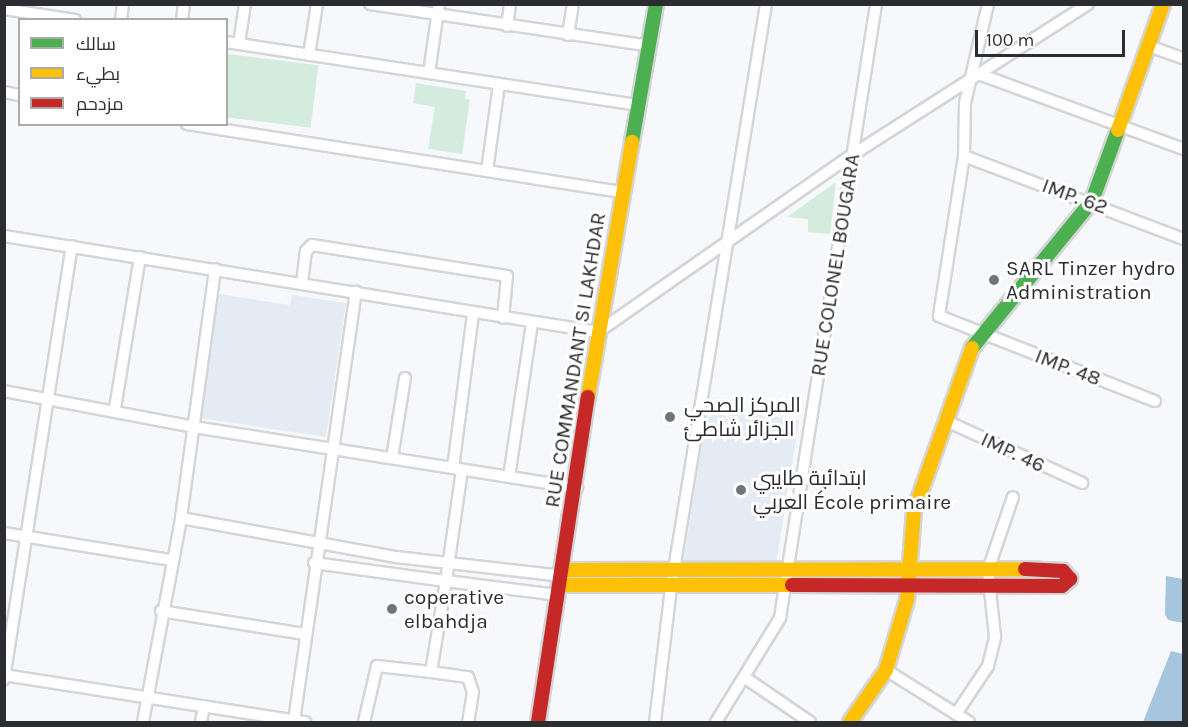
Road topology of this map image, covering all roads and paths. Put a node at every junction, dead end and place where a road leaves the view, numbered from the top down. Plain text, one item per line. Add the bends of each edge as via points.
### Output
1 (64, 4) edge
2 (245, 4) edge
3 (317, 4) edge
4 (369, 4) edge
5 (510, 4) edge
6 (573, 4) edge
7 (656, 4) edge
8 (766, 4) edge
9 (876, 4) edge
10 (988, 4) edge
11 (1088, 4) edge
12 (1163, 4) edge
13 (375, 5) edge
14 (4, 9) edge
15 (439, 10) edge
16 (62, 18) joint
17 (507, 26) junction
18 (568, 35) junction
19 (228, 42) edge
20 (239, 44) junction
21 (650, 46) junction
22 (1149, 46) junction
23 (309, 55) junction
24 (1184, 59) edge
25 (429, 73) junction
26 (976, 73) junction
27 (499, 84) junction
28 (640, 105) junction
29 (200, 126) edge
30 (1120, 126) junction
31 (1184, 148) edge
32 (852, 155) junction
33 (964, 156) junction
34 (487, 171) junction
35 (623, 192) junction
36 (1092, 201) junction
37 (4, 236) edge
38 (1184, 239) edge
39 (727, 242) junction
40 (72, 246) junction
41 (140, 257) junction
42 (215, 268) junction
43 (302, 282) junction
44 (356, 291) junction
45 (473, 313) junction
46 (503, 318) junction
47 (532, 323) junction
48 (598, 332) junction
49 (980, 334) junction
50 (405, 378) dead end
51 (4, 391) edge
52 (47, 398) junction
53 (1155, 400) dead end
54 (115, 408) junction
55 (944, 420) junction
56 (194, 428) junction
57 (333, 449) junction
58 (392, 458) junction
59 (457, 469) junction
60 (509, 477) junction
61 (1082, 483) dead end
62 (577, 488) junction
63 (1013, 497) dead end
64 (181, 518) junction
65 (4, 533) edge
66 (26, 536) junction
67 (318, 542) junction
68 (170, 560) junction
69 (448, 562) junction
70 (314, 563) junction
71 (675, 572) junction
72 (786, 576) junction
73 (910, 577) junction
74 (990, 577) junction
75 (446, 581) junction
76 (561, 582) junction
77 (671, 588) junction
78 (161, 611) junction
79 (304, 634) junction
80 (886, 670) junction
81 (431, 672) junction
82 (5, 676) edge
83 (744, 677) junction
84 (146, 698) junction
85 (204, 706) junction
86 (956, 714) junction
87 (259, 719) edge
88 (299, 722) edge
89 (142, 723) edge
90 (201, 723) edge
91 (364, 723) edge
92 (468, 723) edge
93 (538, 723) edge
94 (655, 723) edge
95 (716, 723) edge
96 (810, 723) edge
97 (850, 723) edge
98 (969, 723) edge

1 - 16 street
2 - 20 street
3 - 23 street
4 - 13 street
5 - 17 street
6 - 18 street
7 - 21 street, RUE COMMANDANT SI LAKHDAR
8 - 39 street
9 - 32 street, RUE COLONEL BOUGARA
10 - 26 street, IMP. 48
11 - 26 street
12 - 22 street
13 - 15 street
14 - 16 street
15 - 17 street
15 - 25 street
17 - 18 street
18 - 21 street
19 - 20 street
20 - 23 street
21 - 28 street, RUE COMMANDANT SI LAKHDAR
22 - 24 street
22 - 30 street
23 - 25 street
25 - 27 street
26 - 30 street
26 - 32 street
26 - 33 street, IMP. 48 via 965,103
27 - 28 street
27 - 34 street
28 - 35 street, RUE COMMANDANT SI LAKHDAR
29 - 34 street
30 - 31 street
30 - 36 street
32 - 39 street
32 - 72 street, RUE COLONEL BOUGARA
33 - 36 street, IMP. 62
33 - 49 street, IMP. 48 via 938,310 942,319
34 - 35 street
35 - 48 street, RUE COMMANDANT SI LAKHDAR
36 - 38 street, IMP. 62
36 - 49 street
37 - 40 street
39 - 48 street
39 - 71 street
40 - 41 street
40 - 52 street
41 - 42 street
41 - 54 street
42 - 43 street
42 - 56 street
43 - 44 street
43 - 46 street via 306,251 312,245 507,276
44 - 45 street
44 - 57 street
45 - 46 street
45 - 59 street
46 - 47 street
47 - 48 street
47 - 60 street
48 - 62 street, RUE COMMANDANT SI LAKHDAR
49 - 53 street, IMP. 48
49 - 55 street
50 - 58 street
51 - 52 street
52 - 54 street
52 - 66 street
54 - 56 street
55 - 61 street, IMP. 46
55 - 73 street via 914,511
56 - 57 street
56 - 64 street
57 - 58 street
57 - 67 street
58 - 59 street
59 - 60 street
59 - 69 street
60 - 62 street
62 - 76 street, RUE COMMANDANT SI LAKHDAR
63 - 74 street
64 - 67 street
64 - 68 street
65 - 66 street
66 - 68 street
66 - 82 street
67 - 69 street
67 - 70 street
68 - 78 street
69 - 75 street
69 - 76 street
70 - 75 street
70 - 79 street
71 - 72 street
71 - 76 street
71 - 77 street
72 - 73 street
72 - 77 street
72 - 83 street, RUE COLONEL BOUGARA via 780,618
73 - 74 street
73 - 80 street
74 - 74 street via 1065,586 1070,579 1063,571
74 - 86 street via 995,637 988,666
75 - 76 street
75 - 81 street
76 - 77 street
76 - 93 street, RUE COMMANDANT SI LAKHDAR
77 - 94 street
78 - 79 street
78 - 84 street
79 - 88 street
80 - 86 street
80 - 97 street
81 - 91 street via 377,666
81 - 92 street via 468,677 473,692
82 - 84 street
83 - 95 street, RUE COLONEL BOUGARA
83 - 96 street
84 - 85 street
84 - 89 street
85 - 87 street
85 - 90 street
86 - 98 street
87 - 88 street

